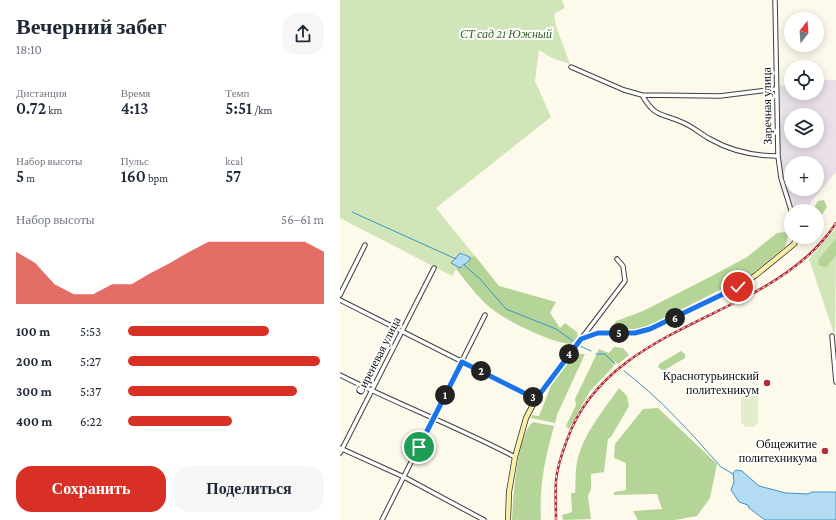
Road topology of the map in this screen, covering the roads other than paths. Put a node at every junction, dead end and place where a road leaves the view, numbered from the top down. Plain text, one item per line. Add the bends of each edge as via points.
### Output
1 (776, 0) edge
2 (571, 67) dead end
3 (776, 89) junction
4 (642, 95) junction
5 (778, 156) junction
6 (789, 204) edge
7 (794, 244) edge
8 (365, 245) dead end
9 (617, 259) dead end
10 (434, 268) dead end
11 (340, 295) edge
12 (340, 300) edge
13 (485, 315) dead end
14 (402, 331) junction
15 (832, 336) dead end
16 (581, 339) junction
17 (462, 362) junction
18 (340, 375) edge
19 (836, 382) edge
20 (371, 391) junction
21 (536, 399) junction
22 (434, 417) junction
23 (341, 450) edge
24 (515, 457) junction
25 (404, 477) junction
26 (382, 520) edge
27 (484, 520) edge
28 (508, 520) edge

1 - 3 street, Заречная улица
2 - 4 street
3 - 4 street via 720,96
3 - 5 street, Заречная улица
4 - 5 street via 654,112 684,123 712,140 741,152
5 - 6 street, Заречная улица
7 - 16 street via 738,287 678,316 641,332 598,333
8 - 11 street
9 - 16 street via 623,266 625,281
10 - 14 street, Сиреневая улица
12 - 14 street
13 - 17 street
14 - 17 street
14 - 20 street, Сиреневая улица
15 - 19 street
16 - 21 street
17 - 21 street
17 - 22 street
18 - 20 street
20 - 22 street
20 - 23 street, Сиреневая улица
21 - 24 street via 526,418
22 - 24 street
22 - 25 street
23 - 25 street
24 - 28 street via 509,492
25 - 26 street
25 - 27 street

